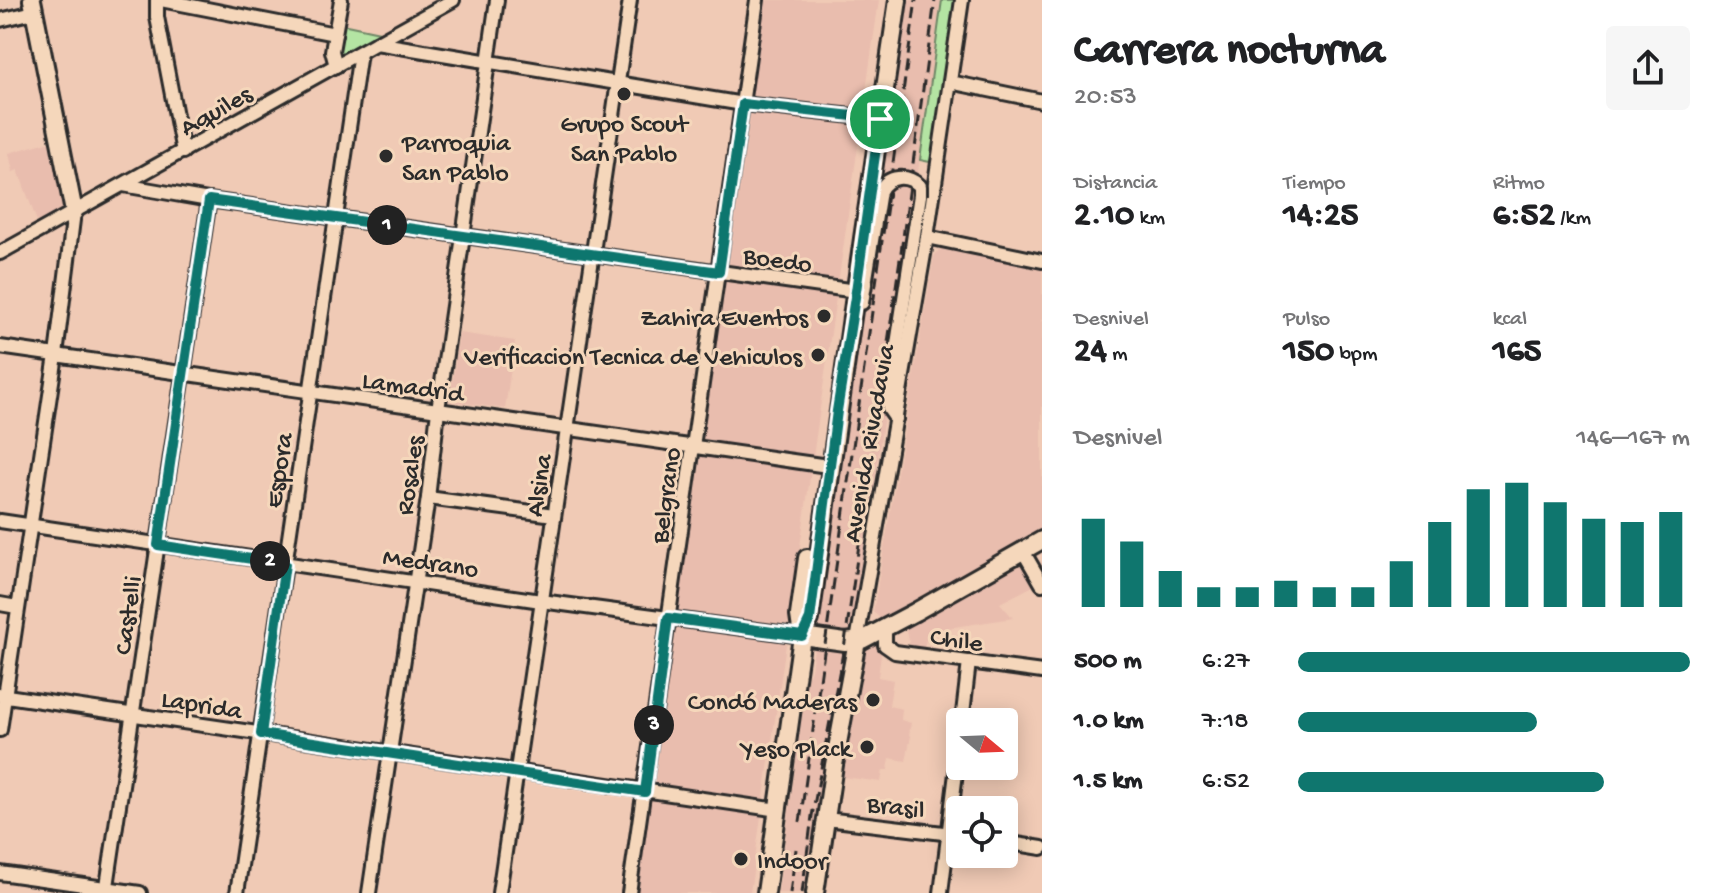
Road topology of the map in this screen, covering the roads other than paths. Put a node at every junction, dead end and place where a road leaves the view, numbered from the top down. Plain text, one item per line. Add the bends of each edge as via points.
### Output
1 (159, 0) edge
2 (341, 0) edge
3 (453, 0) edge
4 (497, 0) edge
5 (630, 0) edge
6 (757, 0) edge
7 (888, 0) edge
8 (898, 0) edge
9 (962, 0) edge
10 (33, 6) edge
11 (0, 20) edge
12 (335, 34) junction
13 (376, 43) junction
14 (360, 53) junction
15 (489, 62) junction
16 (336, 66) junction
17 (950, 82) junction
18 (618, 84) junction
19 (1042, 101) edge
20 (743, 104) junction
21 (875, 119) junction
22 (183, 152) junction
23 (123, 185) junction
24 (209, 200) junction
25 (74, 212) junction
26 (335, 218) junction
27 (463, 236) junction
28 (927, 237) junction
29 (0, 253) edge
30 (592, 254) junction
31 (1042, 259) edge
32 (719, 272) junction
33 (851, 291) junction
34 (0, 347) edge
35 (56, 355) junction
36 (183, 374) junction
37 (311, 392) junction
38 (438, 410) junction
39 (837, 411) junction
40 (896, 419) junction
41 (567, 429) junction
42 (693, 446) junction
43 (821, 465) junction
44 (428, 498) junction
45 (554, 515) junction
46 (0, 521) edge
47 (29, 526) junction
48 (1042, 540) edge
49 (158, 545) junction
50 (1023, 551) junction
51 (285, 564) junction
52 (414, 582) junction
53 (1042, 584) edge
54 (541, 601) junction
55 (0, 604) edge
56 (17, 607) junction
57 (668, 618) junction
58 (885, 628) junction
59 (802, 636) junction
60 (857, 641) junction
61 (969, 662) junction
62 (1042, 672) edge
63 (2, 696) edge
64 (964, 708) edge
65 (134, 715) junction
66 (0, 730) edge
67 (261, 734) junction
68 (388, 754) junction
69 (517, 773) junction
70 (645, 792) junction
71 (778, 810) junction
72 (826, 819) junction
73 (946, 834) edge
74 (1018, 844) edge
75 (1042, 848) edge
76 (947, 868) edge
77 (0, 873) edge
78 (106, 890) edge
79 (140, 893) edge
80 (237, 893) edge
81 (369, 893) edge
82 (499, 893) edge
83 (629, 893) edge
84 (766, 893) edge
85 (815, 893) edge
86 (941, 893) edge

1 - 12 street
1 - 22 street via 157,17
2 - 12 street
3 - 13 street, Aquiles
4 - 15 street, Rosales
5 - 18 street, Alsina
6 - 20 street, Belgrano
7 - 21 main road, Avenida Rivadavia
8 - 21 main road, Avenida Rivadavia
9 - 17 street, Avenida Rivadavia
10 - 11 street
10 - 25 main road
12 - 16 street
13 - 14 street, Aquiles
13 - 15 street
14 - 16 street, Aquiles
14 - 26 street, Espora
15 - 18 street
15 - 27 street, Rosales
16 - 22 street, Aquiles
17 - 19 street
17 - 28 street, Avenida Rivadavia
18 - 20 street
18 - 30 street, Alsina
20 - 21 street
20 - 32 street, Belgrano
21 - 33 main road, Avenida Rivadavia
22 - 23 street, Aquiles
23 - 24 street, Boedo
23 - 25 street, Aquiles
24 - 26 street, Boedo
24 - 36 street, Castelli
25 - 29 street, Aquiles
25 - 35 street
26 - 27 street, Boedo
26 - 37 street, Espora
27 - 30 street, Boedo
27 - 38 street, Rosales
28 - 31 street
28 - 40 street, Avenida Rivadavia
30 - 32 street, Boedo
30 - 41 street, Alsina
32 - 33 street, Boedo
32 - 42 street, Belgrano
33 - 39 main road, Avenida Rivadavia
33 - 43 main road, Avenida Rivadavia
34 - 35 street, Lamadrid
35 - 36 street, Lamadrid
35 - 47 street
36 - 37 street, Lamadrid
36 - 49 street, Castelli
37 - 38 street, Lamadrid
37 - 51 street, Espora
38 - 41 street, Lamadrid
38 - 44 street, Rosales
39 - 40 street, bridge via 848,385 880,191 884,183 903,178 915,181 920,195 889,396
39 - 59 main road, Avenida Rivadavia via 810,619
40 - 60 street, Avenida Rivadavia
41 - 42 street, Lamadrid
41 - 45 street, Alsina
42 - 43 street, Lamadrid
42 - 57 street, Belgrano
43 - 59 main road, Avenida Rivadavia via 799,615
44 - 45 street
44 - 52 street, Rosales
45 - 54 street, Alsina
46 - 47 street, Medrano
47 - 49 street, Medrano
47 - 56 street
48 - 50 main road
49 - 51 street, Medrano
49 - 65 street, Castelli
50 - 53 street
50 - 58 main road
51 - 52 street, Medrano
51 - 67 street, Espora
52 - 54 street, Medrano
52 - 68 street, Rosales
54 - 57 street, Medrano
54 - 69 street, Alsina
55 - 56 street
56 - 63 street
57 - 59 street, Medrano
57 - 70 street, Belgrano
58 - 60 main road
58 - 61 street, Chile via 885,645 895,652
59 - 60 main road, Medrano
59 - 71 main road, Avenida Rivadavia
60 - 72 main road, Avenida Rivadavia
61 - 62 street, Chile
61 - 64 street
63 - 65 street, Laprida
63 - 66 street
65 - 67 street, Laprida
65 - 78 street, Castelli
67 - 68 street, Laprida
67 - 80 street, Espora
68 - 69 street, Laprida
68 - 81 street, Rosales
69 - 70 street, Laprida
69 - 82 street, Alsina
70 - 71 street, Laprida
70 - 83 street, Belgrano
71 - 84 main road, Avenida Rivadavia
72 - 73 street, Brasil
72 - 85 main road, Avenida Rivadavia
74 - 75 street
76 - 86 street
77 - 78 street
78 - 79 street

